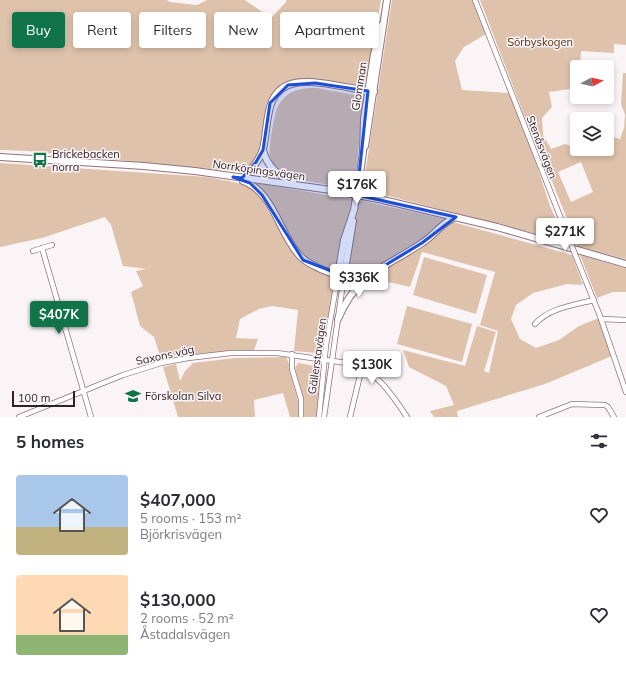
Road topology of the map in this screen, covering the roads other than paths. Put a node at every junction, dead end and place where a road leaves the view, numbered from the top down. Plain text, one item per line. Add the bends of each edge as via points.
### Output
1 (387, 0) edge
2 (475, 0) edge
3 (371, 92) junction
4 (263, 150) junction
5 (0, 157) edge
6 (233, 177) junction
7 (242, 178) junction
8 (299, 186) junction
9 (456, 217) junction
10 (52, 245) dead end
11 (42, 248) junction
12 (33, 251) dead end
13 (626, 264) edge
14 (374, 272) junction
15 (341, 276) junction
16 (594, 300) junction
17 (338, 318) junction
18 (601, 319) junction
19 (626, 320) edge
20 (535, 324) dead end
21 (292, 354) junction
22 (324, 360) junction
23 (331, 360) junction
24 (362, 367) junction
25 (83, 390) junction
26 (626, 392) edge
27 (19, 417) edge
28 (91, 417) edge
29 (302, 417) edge
30 (319, 417) edge
31 (324, 417) edge
32 (350, 417) edge
33 (407, 417) edge
34 (539, 417) edge
35 (614, 417) edge

1 - 3 main road, Glomman via 374,54
2 - 16 street, Stenåsvägen, bridge
3 - 4 main road via 310,83 288,85 270,103
3 - 15 main road, Glomman, bridge via 362,128 363,152 352,229
4 - 7 main road
4 - 8 main road via 268,164 274,171
5 - 6 main road, Norrköpingsvägen via 144,166
6 - 7 main road, Norrköpingsvägen
6 - 15 main road via 250,183 262,195 303,260
7 - 8 main road, Norrköpingsvägen
8 - 9 main road, Norrköpingsvägen
9 - 13 main road, Norrköpingsvägen via 497,226
9 - 14 main road via 422,243
10 - 11 street
11 - 12 street
11 - 25 street
14 - 15 main road via 354,277
14 - 17 main road via 352,291
15 - 17 street, Gällerstavägen
15 - 22 street, Gällerstavägen
16 - 18 street, Stenåsvägen
16 - 20 street via 548,314
17 - 23 street, Gällerstavägen
18 - 19 street
18 - 26 street, Stenåsvägen
21 - 22 street, Saxons väg
21 - 25 street, Saxons väg via 231,353 188,358 136,370
21 - 29 street via 292,369 301,399
22 - 23 street, Saxons väg
22 - 30 street, Gällerstavägen
23 - 24 street, Saxons väg
23 - 31 street, Gällerstavägen
24 - 32 street
24 - 33 street via 378,380
25 - 27 street, Saxons väg
25 - 28 street
34 - 35 street via 572,404 605,405

